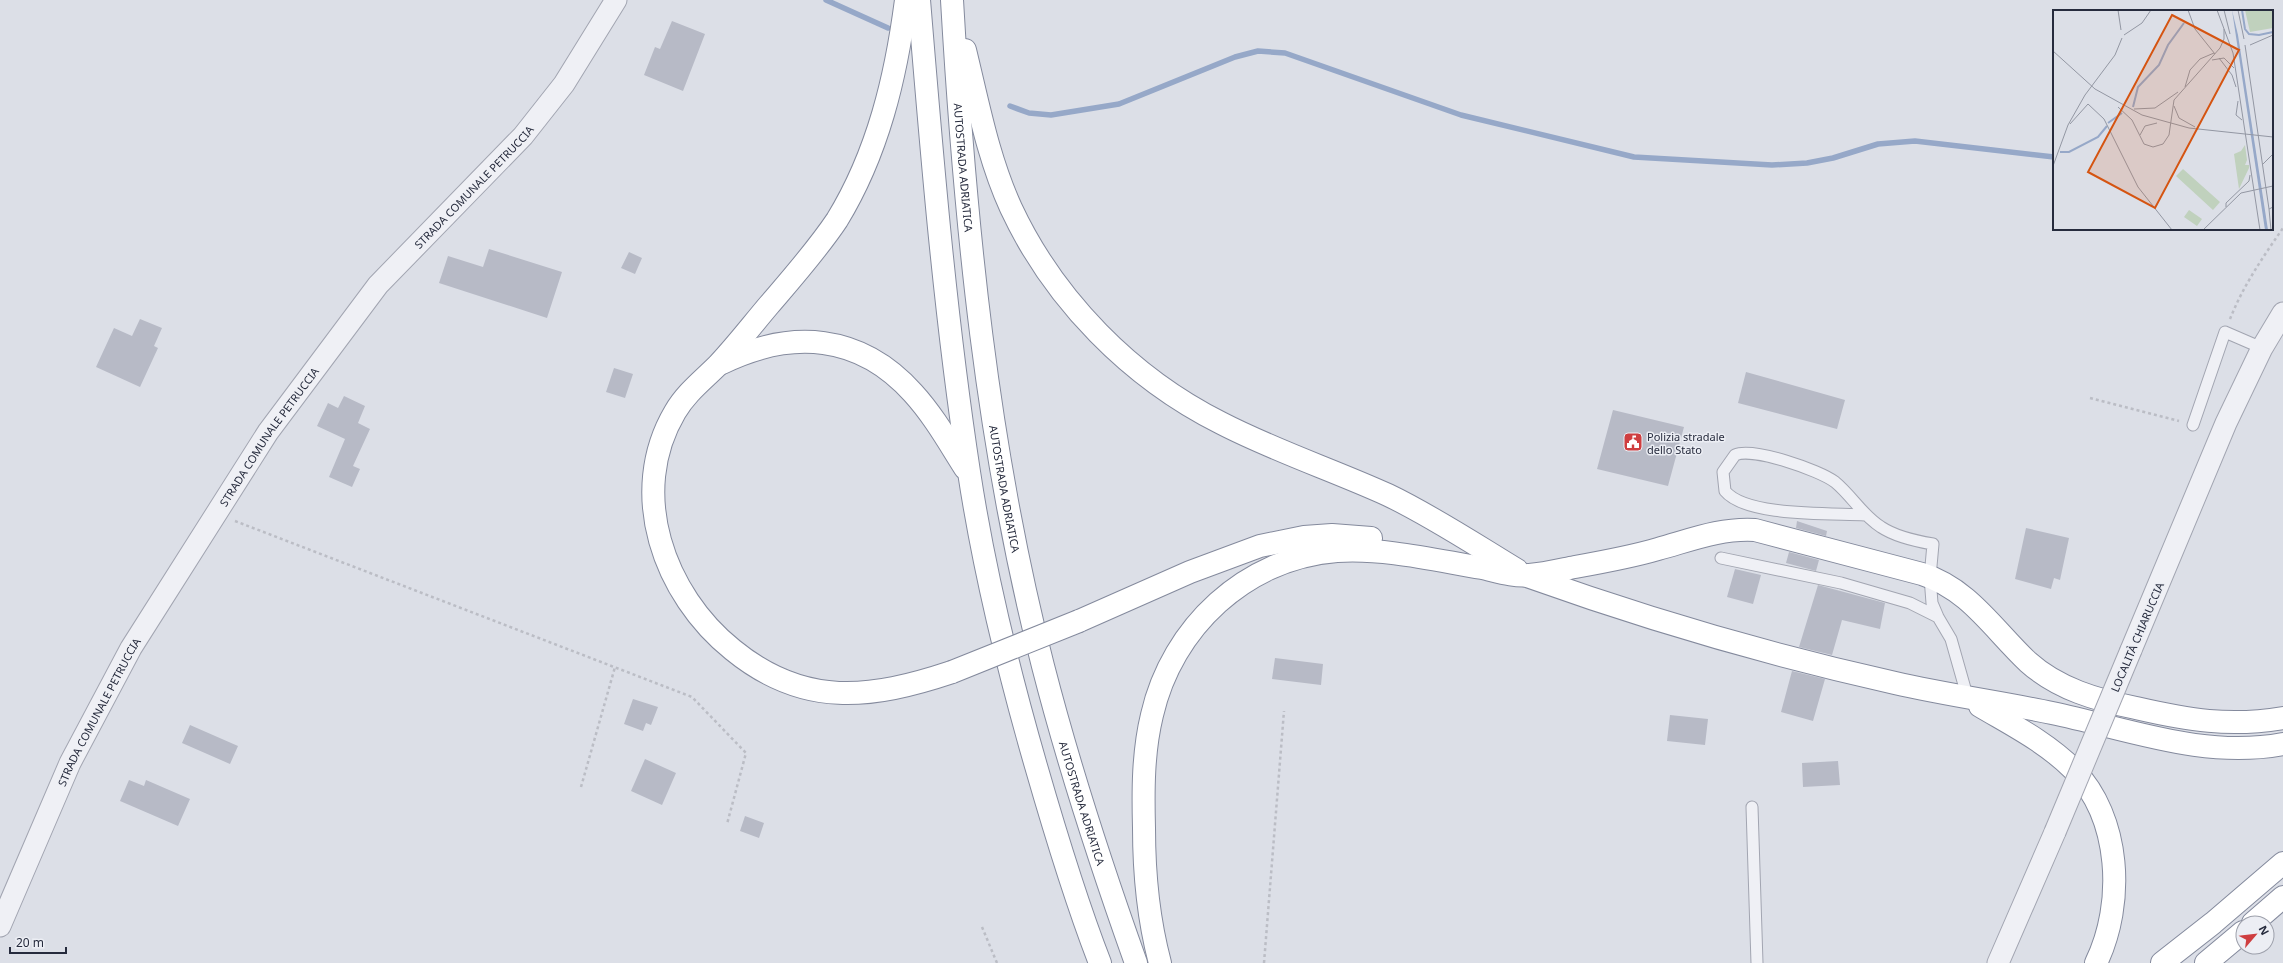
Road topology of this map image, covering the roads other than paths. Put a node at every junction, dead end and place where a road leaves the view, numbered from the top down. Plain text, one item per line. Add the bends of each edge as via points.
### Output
1 (616, 0) edge
2 (906, 0) edge
3 (919, 0) edge
4 (953, 0) edge
5 (2283, 313) edge
6 (2262, 348) junction
7 (718, 365) junction
8 (2193, 425) road end
9 (969, 473) junction
10 (1865, 515) junction
11 (1721, 558) dead end
12 (1526, 576) junction
13 (1930, 577) junction
14 (1938, 618) junction
15 (1968, 699) junction
16 (2283, 718) edge
17 (2283, 744) edge
18 (1752, 807) dead end
19 (2283, 863) edge
20 (2283, 897) edge
21 (2262, 915) edge
22 (0, 926) edge
23 (2235, 939) edge
24 (1100, 963) edge
25 (1136, 963) edge
26 (1160, 963) edge
27 (1757, 963) edge
28 (1998, 963) edge
29 (2096, 963) edge
30 (2162, 963) edge
31 (2206, 963) edge

1 - 22 street, STRADA COMUNALE PETRUCCIA via 564,84 523,136 378,285 268,432 131,648 70,762
2 - 7 highway via 889,93 860,177 838,218 812,254
3 - 9 highway via 941,256
4 - 12 highway via 986,136 1011,207 1045,268 1072,303 1108,342 1150,378 1208,416 1391,497
4 - 25 highway, AUTOSTRADA ADRIATICA via 960,128 972,266 990,397 1011,517 1036,636 1058,723 1086,816
5 - 6 street, LOCALITÀ CHIARUCCIA
6 - 8 lane via 2225,332
6 - 28 street, LOCALITÀ CHIARUCCIA, bridge via 2226,423
7 - 9 highway via 755,349 793,342 828,343 856,351 885,368 914,394 933,417
7 - 12 highway, bridge via 696,386 675,412 659,450 654,480 654,510 660,544 674,578 717,637 745,660 774,677 806,688 847,694 908,686 952,672 1079,621 1224,557 1273,542 1304,537 1352,536 1388,540
9 - 24 highway via 991,587 1025,726 1064,856
10 - 10 lane via 1836,483 1823,474 1802,466 1746,452 1735,454 1723,472 1726,491 1741,503 1765,510
10 - 13 lane via 1891,533 1933,544
11 - 14 lane via 1841,583 1910,603
12 - 13 highway via 1627,557 1710,533 1744,530 1765,532
12 - 15 highway via 1619,609 1707,635 1877,679
12 - 26 highway via 1382,552 1333,551 1299,557 1272,568 1238,585 1213,606 1179,647 1172,660 1155,702 1147,741 1143,794 1145,879 1152,931
13 - 14 lane via 1932,603
13 - 16 highway via 1946,583 1964,596 2035,668 2084,695 2196,721 2249,722
14 - 15 lane via 1951,639
15 - 17 highway via 2042,711 2193,746 2247,748
15 - 29 highway via 2059,756 2077,774 2100,811 2111,848 2115,880 2110,928
18 - 27 lane
19 - 30 highway
20 - 21 highway
23 - 31 highway

